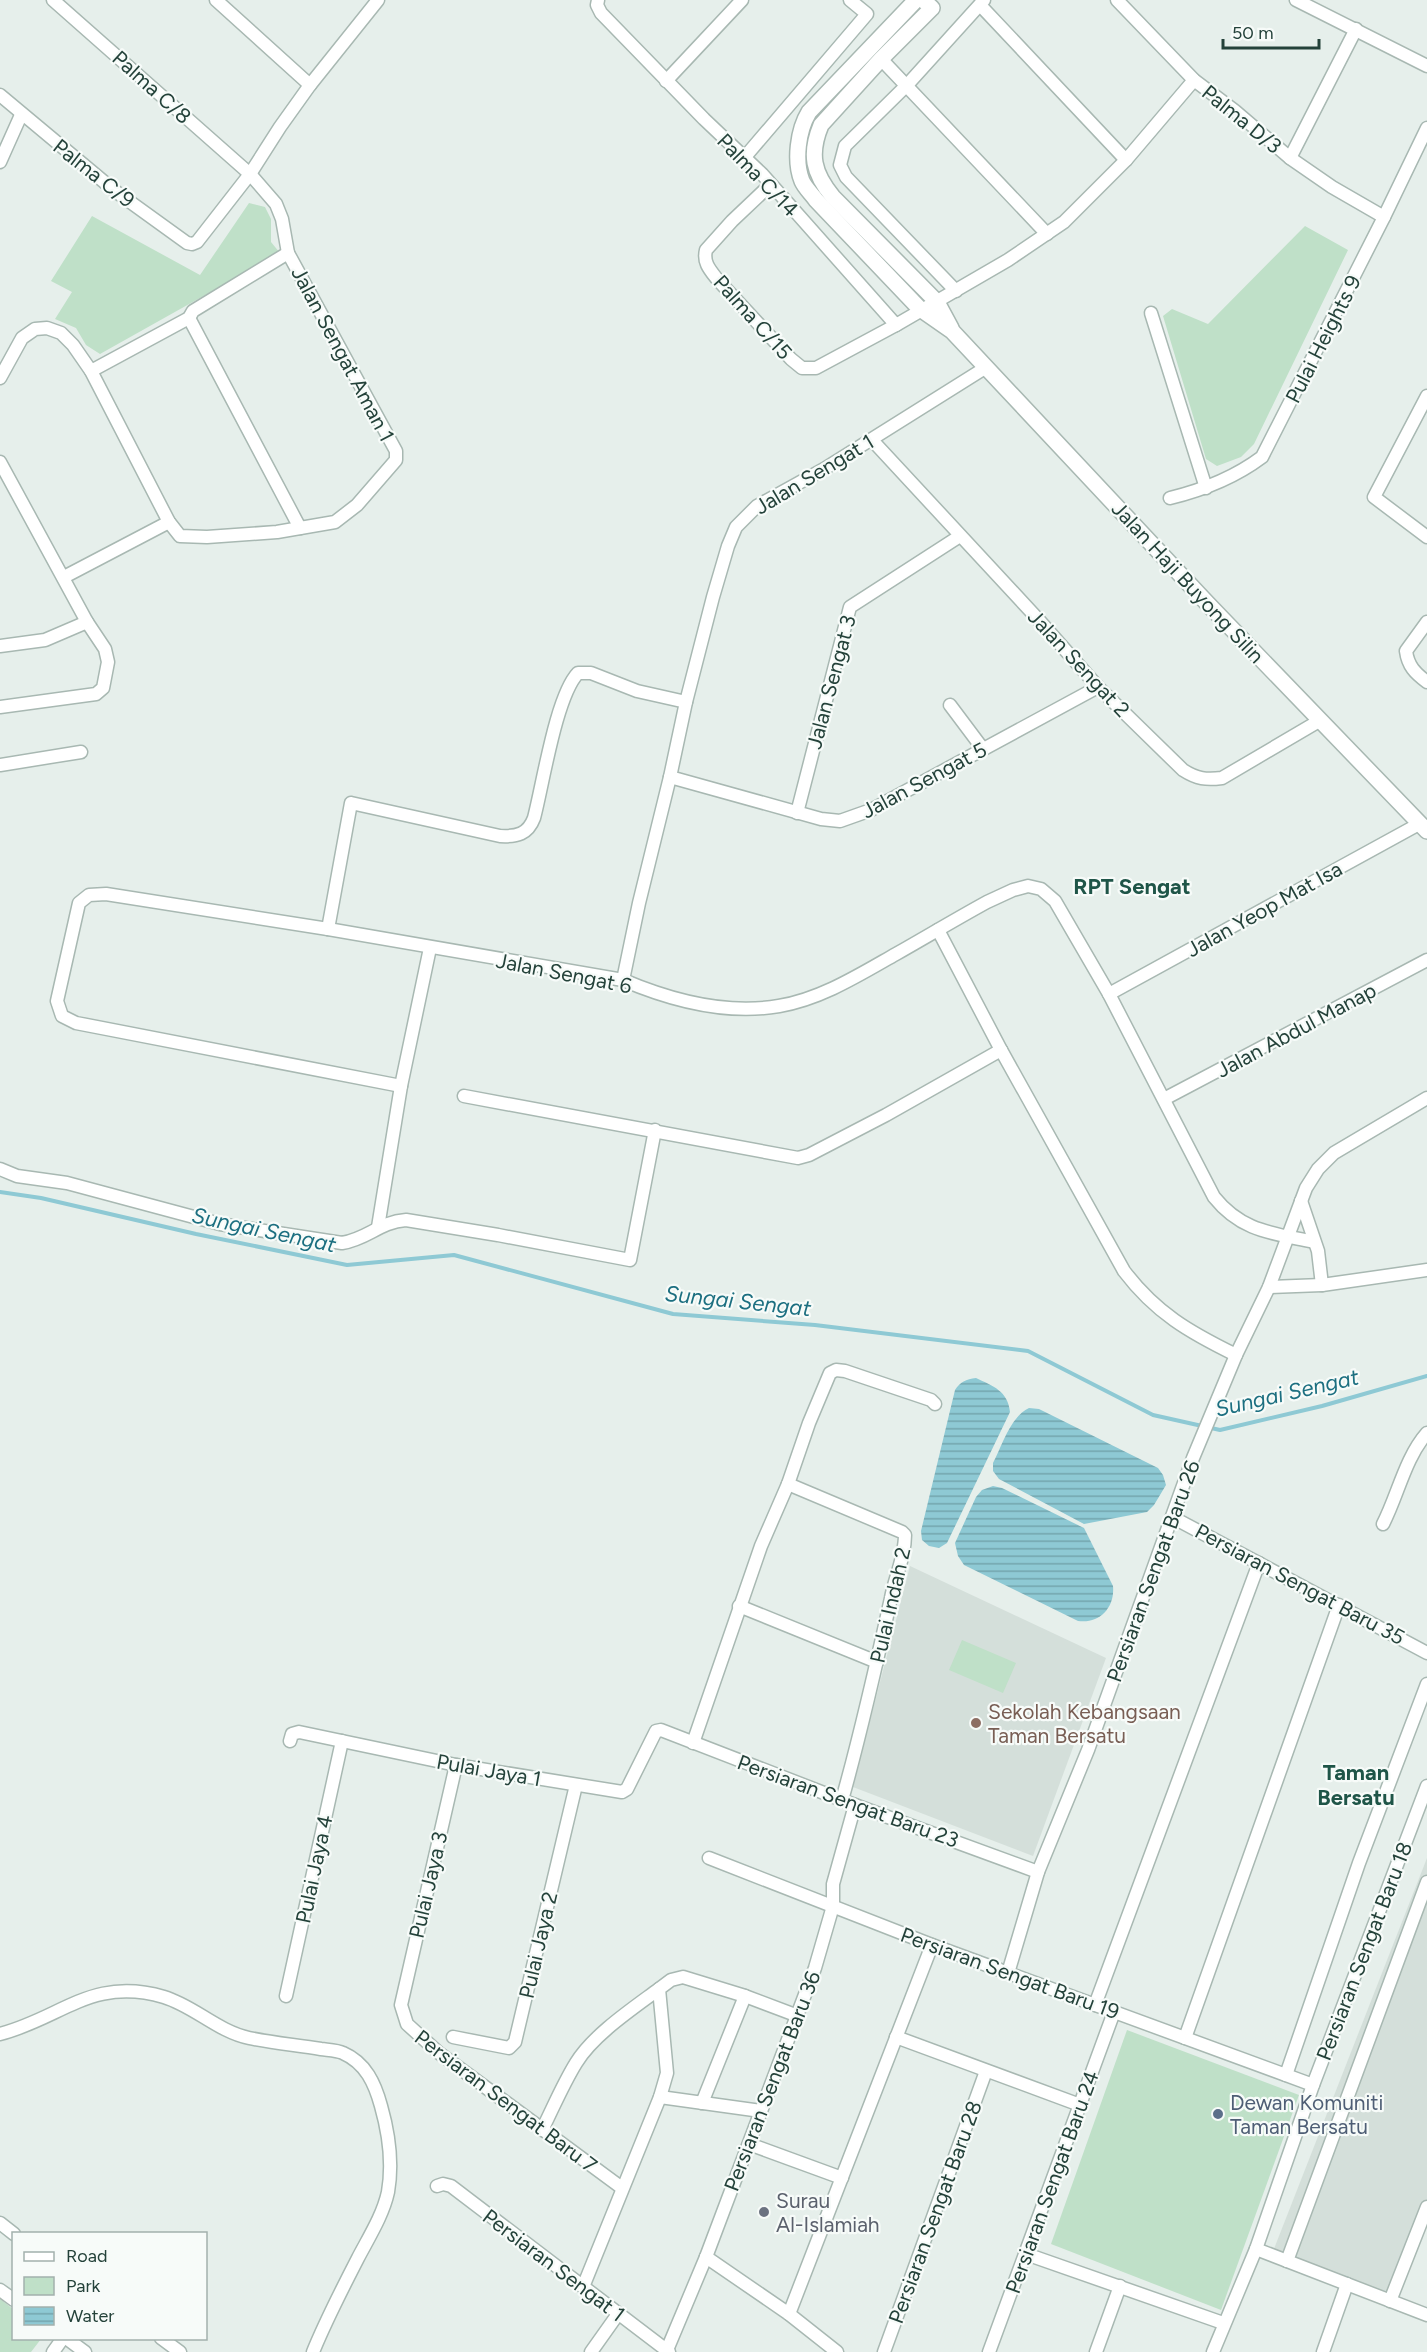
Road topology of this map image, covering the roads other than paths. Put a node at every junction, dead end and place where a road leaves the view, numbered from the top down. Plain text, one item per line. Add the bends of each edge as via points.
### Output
1 (53, 0) edge
2 (216, 0) edge
3 (378, 0) edge
4 (742, 0) edge
5 (850, 0) edge
6 (1117, 0) edge
7 (1296, 0) edge
8 (597, 2) edge
9 (982, 2) edge
10 (908, 3) edge
11 (932, 3) edge
12 (921, 20) junction
13 (1356, 29) junction
14 (881, 59) junction
15 (1427, 66) edge
16 (1194, 80) junction
17 (666, 81) junction
18 (908, 84) junction
19 (310, 85) junction
20 (0, 95) edge
21 (21, 115) junction
22 (1427, 128) edge
23 (744, 158) junction
24 (1290, 158) junction
25 (1126, 160) junction
26 (0, 162) edge
27 (250, 174) junction
28 (770, 185) junction
29 (1384, 217) junction
30 (1047, 234) junction
31 (288, 253) junction
32 (956, 291) junction
33 (937, 302) junction
34 (922, 311) junction
35 (1151, 313) dead end
36 (189, 318) junction
37 (896, 325) junction
38 (952, 331) junction
39 (985, 368) junction
40 (92, 371) junction
41 (0, 378) edge
42 (1427, 396) edge
43 (873, 440) junction
44 (0, 462) edge
45 (1206, 488) junction
46 (1170, 498) dead end
47 (169, 522) junction
48 (300, 528) junction
49 (960, 536) junction
50 (1427, 537) edge
51 (64, 578) junction
52 (87, 622) junction
53 (1427, 622) edge
54 (0, 646) edge
55 (1427, 682) edge
56 (1098, 687) junction
57 (686, 702) junction
58 (950, 705) dead end
59 (0, 707) edge
60 (1319, 721) junction
61 (983, 749) junction
62 (81, 752) dead end
63 (0, 765) edge
64 (670, 777) junction
65 (796, 813) junction
66 (1423, 828) edge
67 (328, 929) junction
68 (938, 930) junction
69 (430, 948) junction
70 (1427, 960) edge
71 (623, 981) junction
72 (1109, 994) junction
73 (1001, 1050) junction
74 (401, 1086) junction
75 (464, 1096) dead end
76 (1427, 1098) edge
77 (1164, 1099) junction
78 (655, 1130) junction
79 (0, 1168) edge
80 (1301, 1202) junction
81 (378, 1227) junction
82 (1286, 1236) junction
83 (1314, 1242) junction
84 (1427, 1270) edge
85 (1322, 1285) junction
86 (1269, 1287) junction
87 (1236, 1355) junction
88 (934, 1404) dead end
89 (1427, 1433) edge
90 (788, 1484) junction
91 (1172, 1517) junction
92 (1383, 1524) dead end
93 (1259, 1563) junction
94 (1339, 1605) junction
95 (739, 1606) junction
96 (1427, 1653) edge
97 (877, 1662) junction
98 (1427, 1684) edge
99 (659, 1729) joint
100 (290, 1741) dead end
101 (342, 1741) junction
102 (693, 1743) junction
103 (456, 1765) junction
104 (576, 1785) junction
105 (1427, 1786) edge
106 (842, 1800) junction
107 (855, 1805) junction
108 (709, 1858) dead end
109 (1038, 1872) junction
110 (1427, 1881) edge
111 (833, 1906) junction
112 (932, 1945) junction
113 (1008, 1973) junction
114 (659, 1989) junction
115 (286, 1996) dead end
116 (745, 1996) junction
117 (400, 2005) joint
118 (1095, 2005) junction
119 (1114, 2012) junction
120 (798, 2016) junction
121 (0, 2034) edge
122 (453, 2037) dead end
123 (896, 2037) junction
124 (1185, 2038) junction
125 (986, 2072) junction
126 (1286, 2075) junction
127 (1313, 2085) junction
128 (660, 2097) junction
129 (702, 2103) junction
130 (1080, 2105) junction
131 (761, 2111) junction
132 (542, 2130) junction
133 (749, 2144) junction
134 (842, 2178) junction
135 (437, 2186) dead end
136 (622, 2188) junction
137 (1427, 2207) edge
138 (0, 2223) edge
139 (12, 2232) edge
140 (1256, 2249) junction
141 (1026, 2254) junction
142 (706, 2257) junction
143 (1287, 2261) junction
144 (1347, 2284) junction
145 (1120, 2286) junction
146 (583, 2287) junction
147 (1390, 2301) junction
148 (618, 2314) junction
149 (789, 2314) junction
150 (1427, 2315) edge
151 (1223, 2323) junction
152 (63, 2340) edge
153 (68, 2340) edge
154 (164, 2340) edge
155 (668, 2351) edge
156 (53, 2352) edge
157 (85, 2352) edge
158 (180, 2352) edge
159 (313, 2352) edge
160 (591, 2352) edge
161 (837, 2352) edge
162 (884, 2352) edge
163 (989, 2352) edge
164 (1096, 2352) edge
165 (1213, 2352) edge
166 (1323, 2352) edge

1 - 27 street, Palma C/8
2 - 19 street
3 - 19 street
4 - 17 street
5 - 23 street via 867,14
6 - 16 street, Palma D/3
7 - 13 street
8 - 17 street, Palma C/14 via 601,13
9 - 18 street
9 - 25 street
10 - 12 street
10 - 34 street via 809,112 800,130 799,166 802,182 816,200
11 - 12 street
12 - 14 street
13 - 15 street
13 - 24 street
14 - 18 street
14 - 33 street via 821,124 816,137 815,168 833,197
16 - 24 street, Palma D/3
16 - 25 street
17 - 23 street, Palma C/14
18 - 30 street
18 - 32 street via 845,146 840,165 846,177
19 - 27 street
20 - 21 street, Palma C/9
21 - 26 street
21 - 27 street, Palma C/9 via 187,243 196,242
22 - 29 street, Pulai Heights 9
23 - 28 street, Palma C/14
24 - 29 street, Palma D/3
25 - 30 street
27 - 31 street, Jalan Sengat Aman 1 via 276,204
28 - 37 street, Palma C/14
28 - 37 street, Palma C/15 via 706,250 708,268 717,279 802,368 816,368
29 - 45 street, Pulai Heights 9 via 1262,458
30 - 32 street
31 - 36 street via 193,311
31 - 48 street, Jalan Sengat Aman 1 via 396,451 396,460 341,519
32 - 33 street
33 - 34 street
33 - 38 street
34 - 37 street
34 - 38 street
35 - 45 street
36 - 40 street
36 - 48 street
38 - 39 street, Jalan Haji Buyong Silin
39 - 43 street, Jalan Sengat 1
39 - 60 street, Jalan Haji Buyong Silin
40 - 41 street via 61,333 47,328 34,329 22,338
40 - 47 street
42 - 50 street via 1374,497
43 - 49 street, Jalan Sengat 2
43 - 57 street, Jalan Sengat 1 via 757,506 736,527
44 - 51 street
45 - 46 street, Pulai Heights 9
47 - 48 street, Jalan Sengat Aman 1 via 180,536
47 - 51 street
49 - 56 street, Jalan Sengat 2
49 - 65 street, Jalan Sengat 3 via 850,607
51 - 52 street
52 - 54 street via 45,640
52 - 59 street via 105,649 108,662 103,688 96,694
53 - 55 street via 1406,651 1407,663
56 - 60 street, Jalan Sengat 2 via 1183,770 1204,780 1222,778
56 - 61 street, Jalan Sengat 5
57 - 64 street, Jalan Sengat 1
57 - 67 street via 637,691 591,673 578,673 571,680 555,729 531,827 524,833 500,836 351,803
58 - 61 street
60 - 66 street, Jalan Haji Buyong Silin
61 - 65 street, Jalan Sengat 5 via 857,816 840,821
62 - 63 street
64 - 65 street, Jalan Sengat 5
64 - 71 street, Jalan Sengat 1
66 - 72 street, Jalan Yeop Mat Isa
67 - 69 street, Jalan Sengat 6
67 - 74 street, Jalan Sengat 6 via 106,894 89,895 80,903 57,1001 62,1016 76,1023
68 - 71 street, Jalan Sengat 6 via 831,990 779,1006 730,1007 692,1002
68 - 72 street, Jalan Sengat 6 via 1013,890 1028,886 1041,889 1055,901
68 - 73 street
69 - 71 street, Jalan Sengat 6
69 - 74 street
70 - 77 street, Jalan Abdul Manap
72 - 77 street
73 - 78 street via 886,1115 798,1158
73 - 87 street via 1124,1271 1142,1295 1191,1332
74 - 81 street
75 - 78 street
76 - 80 street, Persiaran Sengat Baru 26 via 1334,1153 1312,1177
77 - 82 street via 1208,1188 1222,1206 1249,1227
78 - 81 street via 630,1260 406,1220
79 - 81 street via 17,1176 67,1183 220,1224 342,1243 357,1241
80 - 82 street, Persiaran Sengat Baru 26
80 - 83 street
82 - 83 street
82 - 86 street, Persiaran Sengat Baru 26
83 - 85 street
84 - 85 street
85 - 86 street
86 - 87 street, Persiaran Sengat Baru 26
87 - 91 street, Persiaran Sengat Baru 26
88 - 90 street via 845,1371 830,1373
89 - 92 street via 1418,1443
90 - 95 street
90 - 97 street, Pulai Indah 2 via 905,1535
91 - 93 street, Persiaran Sengat Baru 35
91 - 109 street, Persiaran Sengat Baru 26 via 1088,1750
93 - 94 street, Persiaran Sengat Baru 35
93 - 118 street
94 - 96 street, Persiaran Sengat Baru 35
94 - 124 street
95 - 97 street
95 - 102 street
97 - 106 street, Pulai Indah 2
98 - 126 street via 1359,1863
99 - 102 street, Persiaran Sengat Baru 23
99 - 104 street, Pulai Jaya 1 via 625,1791
100 - 101 street, Pulai Jaya 1 via 292,1734 299,1732
101 - 103 street, Pulai Jaya 1
101 - 115 street, Pulai Jaya 4
102 - 106 street, Persiaran Sengat Baru 23
103 - 104 street, Pulai Jaya 1
103 - 117 street, Pulai Jaya 3
104 - 122 street, Pulai Jaya 2 via 515,2042 509,2048
105 - 127 street, Persiaran Sengat Baru 18
106 - 107 street, Persiaran Sengat Baru 23
107 - 109 street, Persiaran Sengat Baru 23
107 - 111 street, Persiaran Sengat Baru 36 via 833,1884
108 - 111 street, Persiaran Sengat Baru 19
109 - 113 street, Persiaran Sengat Baru 26
110 - 143 street
111 - 112 street, Persiaran Sengat Baru 19
111 - 120 street, Persiaran Sengat Baru 36
112 - 113 street, Persiaran Sengat Baru 19
112 - 123 street
113 - 118 street, Persiaran Sengat Baru 19
114 - 116 street via 683,1977
114 - 128 street via 667,2073
114 - 132 street via 576,2062
116 - 120 street
116 - 129 street
117 - 132 street, Persiaran Sengat Baru 7 via 406,2024
118 - 119 street, Persiaran Sengat Baru 19
119 - 124 street, Persiaran Sengat Baru 19
119 - 130 street, Persiaran Sengat Baru 24
120 - 131 street, Persiaran Sengat Baru 36
121 - 159 street via 101,1993 141,1992 165,1997 240,2036 343,2053 364,2067 378,2093 387,2127 387,2194
123 - 125 street
123 - 134 street
124 - 126 street, Persiaran Sengat Baru 19
125 - 130 street
125 - 162 street, Persiaran Sengat Baru 28
126 - 127 street, Persiaran Sengat Baru 19
127 - 140 street, Persiaran Sengat Baru 18
128 - 129 street
128 - 136 street
129 - 131 street
130 - 141 street, Persiaran Sengat Baru 24
131 - 133 street, Persiaran Sengat Baru 36
132 - 136 street, Persiaran Sengat Baru 7
133 - 134 street
133 - 142 street, Persiaran Sengat Baru 36
134 - 149 street
135 - 146 street, Persiaran Sengat 1 via 451,2186
136 - 146 street
137 - 147 street
138 - 139 street
140 - 143 street
140 - 151 street, Persiaran Sengat Baru 18
141 - 145 street
141 - 163 street, Persiaran Sengat Baru 24
142 - 149 street
142 - 155 street, Persiaran Sengat Baru 36
143 - 144 street
144 - 147 street
144 - 166 street
145 - 151 street
145 - 164 street
146 - 148 street, Persiaran Sengat 1
147 - 150 street
148 - 155 street, Persiaran Sengat 1
148 - 160 street
149 - 161 street
151 - 165 street, Persiaran Sengat Baru 18
152 - 156 street
153 - 157 street
154 - 158 street

